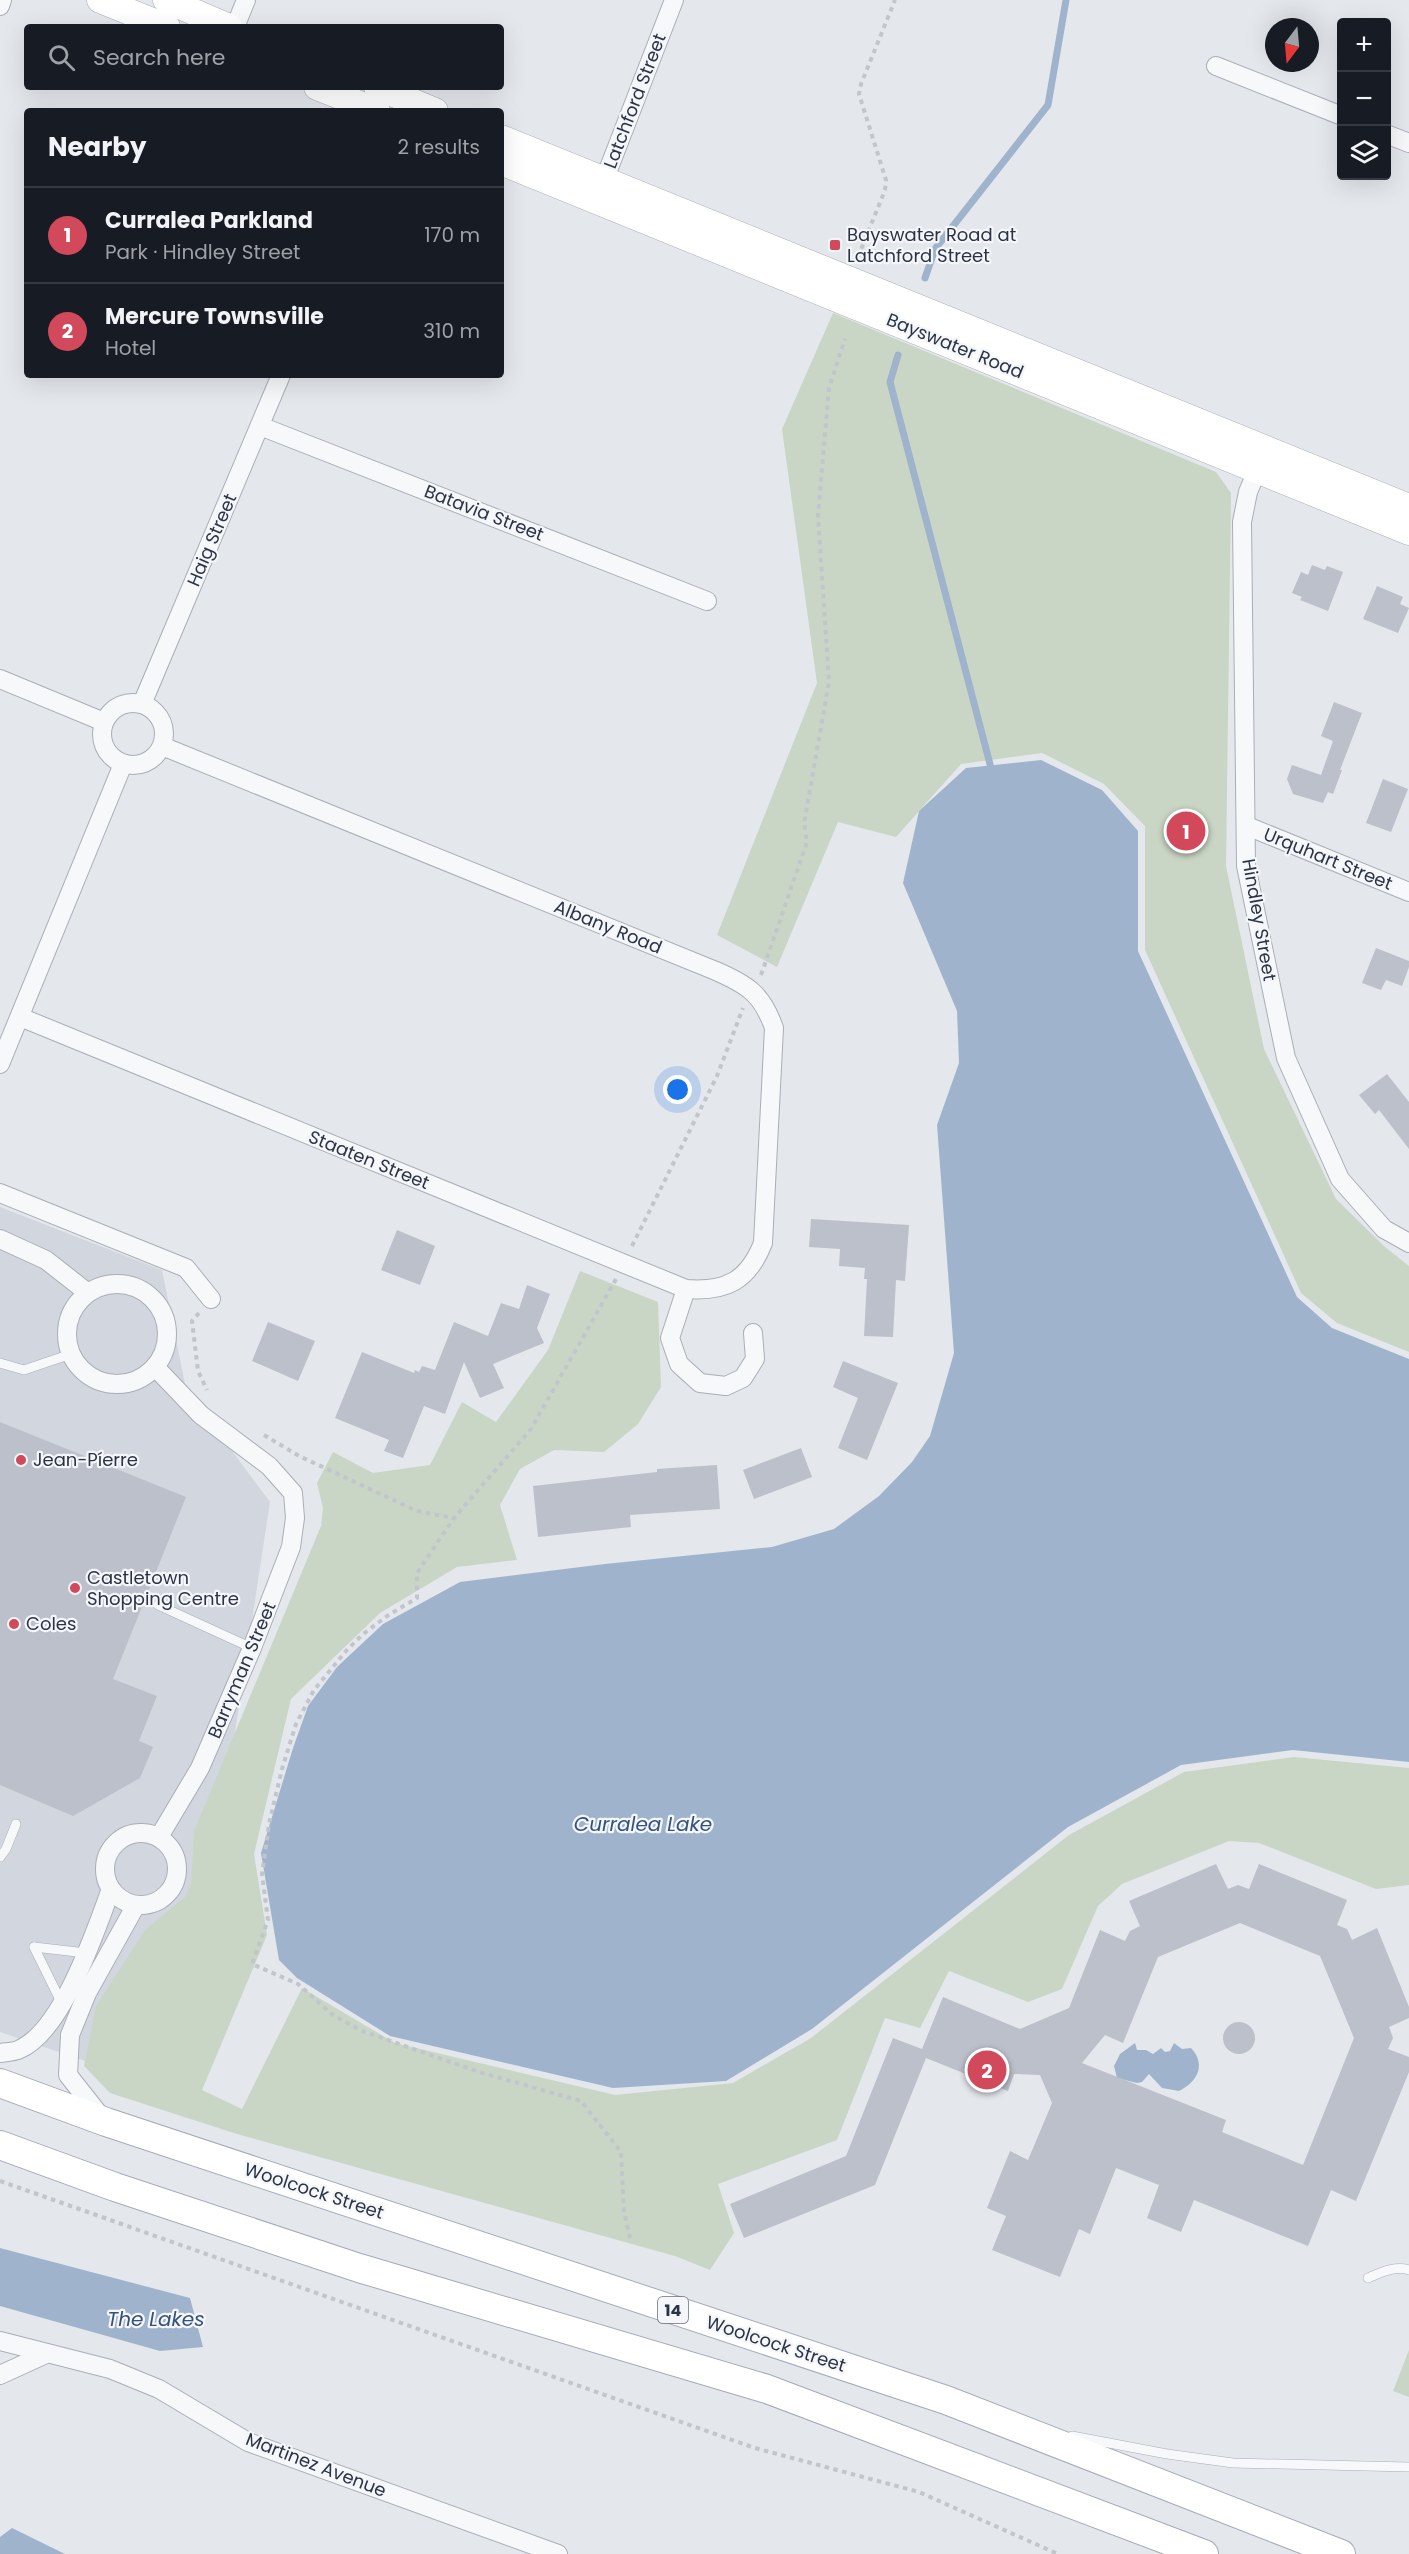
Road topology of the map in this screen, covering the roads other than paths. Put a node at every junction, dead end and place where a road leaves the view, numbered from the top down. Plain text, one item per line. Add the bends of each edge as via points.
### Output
1 (3, 0) edge
2 (100, 0) edge
3 (166, 0) edge
4 (246, 0) edge
5 (674, 0) edge
6 (0, 6) edge
7 (160, 24) edge
8 (222, 24) edge
9 (236, 24) edge
10 (1216, 66) dead end
11 (332, 90) edge
12 (385, 101) edge
13 (420, 108) edge
14 (1337, 114) edge
15 (1391, 136) edge
16 (504, 140) edge
17 (1409, 143) edge
18 (504, 163) edge
19 (600, 191) junction
20 (280, 378) edge
21 (260, 426) junction
22 (1262, 459) junction
23 (1409, 507) edge
24 (1409, 532) edge
25 (707, 601) dead end
26 (0, 679) edge
27 (142, 704) junction
28 (104, 722) junction
29 (162, 746) junction
30 (123, 764) junction
31 (1247, 826) junction
32 (1409, 892) edge
33 (20, 1017) junction
34 (0, 1064) edge
35 (0, 1193) edge
36 (0, 1239) edge
37 (1409, 1243) edge
38 (721, 1288) joint
39 (686, 1289) junction
40 (88, 1293) junction
41 (211, 1299) road end
42 (753, 1333) dead end
43 (71, 1354) junction
44 (0, 1363) edge
45 (156, 1368) junction
46 (158, 1605) dead end
47 (252, 1648) junction
48 (16, 1824) dead end
49 (159, 1837) junction
50 (0, 1857) edge
51 (111, 1889) junction
52 (136, 1905) junction
53 (86, 1953) junction
54 (62, 2004) junction
55 (0, 2053) edge
56 (0, 2083) edge
57 (105, 2122) junction
58 (0, 2145) edge
59 (1409, 2270) edge
60 (1368, 2278) dead end
61 (0, 2341) edge
62 (46, 2354) junction
63 (0, 2375) edge
64 (1017, 2427) junction
65 (1409, 2467) edge
66 (558, 2554) edge
67 (1204, 2554) edge
68 (1341, 2554) edge

1 - 6 street
2 - 7 main road
3 - 8 main road
4 - 9 street
5 - 19 street, Latchford Street
10 - 14 street
11 - 12 main road
12 - 13 main road
15 - 17 street
16 - 19 main road, Bayswater Road
18 - 19 main road, Bayswater Road
19 - 22 main road, Bayswater Road
20 - 21 street, Haig Street
21 - 25 street, Batavia Street
21 - 27 street, Haig Street
22 - 23 main road, Bayswater Road
22 - 24 main road, Bayswater Road
22 - 31 street, Hindley Street via 1248,492 1242,522
26 - 28 street
27 - 28 street via 118,706
27 - 29 street via 162,721
28 - 30 street via 103,744 109,755
29 - 30 street via 145,763
29 - 38 street, Albany Road via 716,971 753,991 768,1010 774,1028 763,1243 756,1262
30 - 33 street
31 - 32 street, Urquhart Street
31 - 37 street, Hindley Street via 1246,866 1286,1058 1340,1179 1384,1229
33 - 34 street
33 - 39 street, Staaten Street
35 - 41 street via 186,1268
36 - 40 street via 46,1260
38 - 39 street, Staaten Street
39 - 42 street via 670,1338 679,1364 700,1383 726,1386 743,1378 754,1359
40 - 43 street via 70,1317 67,1337
40 - 45 street via 117,1284 134,1287 153,1298 163,1313 168,1334
43 - 44 lane via 24,1370
43 - 45 street via 90,1377 111,1384 129,1383
45 - 47 street, Barryman Street via 201,1415 269,1466 293,1493 291,1547
46 - 47 lane
47 - 49 street, Barryman Street via 200,1768
48 - 50 lane
49 - 51 street via 137,1833 117,1842 106,1861
49 - 52 street via 175,1856 176,1880 161,1900
51 - 52 street
51 - 53 street
52 - 57 street via 87,1993 70,2035 68,2075
53 - 54 street
53 - 54 lane via 34,1947
54 - 55 street via 33,2041 18,2051
56 - 57 main road, Woolcock Street / 14
57 - 64 main road, Woolcock Street / 14 via 946,2400
58 - 67 main road via 359,2268 767,2389
59 - 60 lane via 1389,2270
61 - 62 street, Martinez Avenue
62 - 63 street
62 - 66 street, Martinez Avenue via 110,2369 159,2389 248,2442
64 - 65 lane via 1233,2463
64 - 68 main road, Woolcock Street / 14

